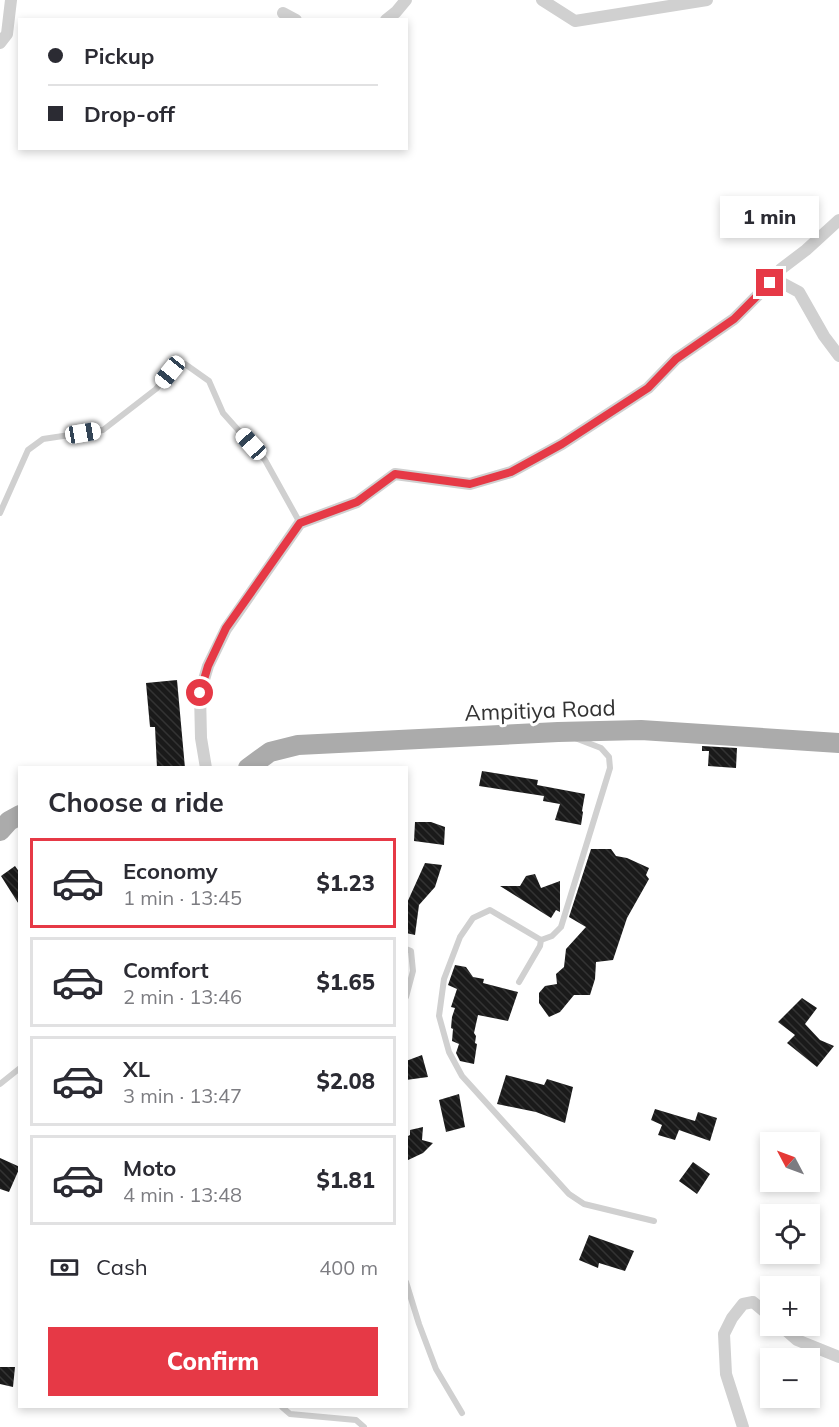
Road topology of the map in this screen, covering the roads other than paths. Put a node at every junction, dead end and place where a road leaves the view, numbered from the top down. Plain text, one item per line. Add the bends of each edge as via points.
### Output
1 (11, 0) edge
2 (406, 0) edge
3 (542, 0) edge
4 (707, 0) edge
5 (283, 13) dead end
6 (292, 18) edge
7 (388, 18) edge
8 (0, 43) edge
9 (839, 220) edge
10 (770, 283) junction
11 (839, 356) edge
12 (0, 513) edge
13 (300, 523) junction
14 (558, 732) junction
15 (839, 743) edge
16 (206, 766) edge
17 (251, 766) edge
18 (18, 816) edge
19 (0, 831) edge
20 (541, 940) junction
21 (408, 950) edge
22 (519, 982) dead end
23 (408, 990) edge
24 (18, 1070) edge
25 (0, 1084) edge
26 (654, 1221) dead end
27 (408, 1288) edge
28 (760, 1308) edge
29 (793, 1336) edge
30 (839, 1357) edge
31 (283, 1408) edge
32 (462, 1413) dead end
33 (363, 1427) edge
34 (743, 1427) edge

1 - 8 street via 7,34
2 - 7 street
3 - 4 street via 575,21
5 - 6 street
9 - 10 street
10 - 11 street via 784,284 799,292
10 - 13 street via 734,319 676,359 648,388 511,472 470,484 395,474 357,502
12 - 13 lane via 28,450 43,439 103,430 156,389 170,372 185,364 209,381 223,413 265,460
13 - 16 street via 226,628 208,666 200,693
14 - 15 main road, Ampitiya Road via 641,730
14 - 17 main road, Ampitiya Road via 298,745 270,752
14 - 20 lane via 601,748 609,757 610,768 561,927
18 - 19 main road
20 - 22 lane
20 - 26 lane via 490,910 473,918 460,937 444,979 439,1016 449,1052 462,1076 569,1194 584,1204
21 - 23 lane via 413,971
24 - 25 lane
27 - 32 lane via 436,1369
28 - 34 street via 753,1302 743,1304 724,1334 726,1374
29 - 30 street
31 - 33 lane via 290,1414 356,1420

